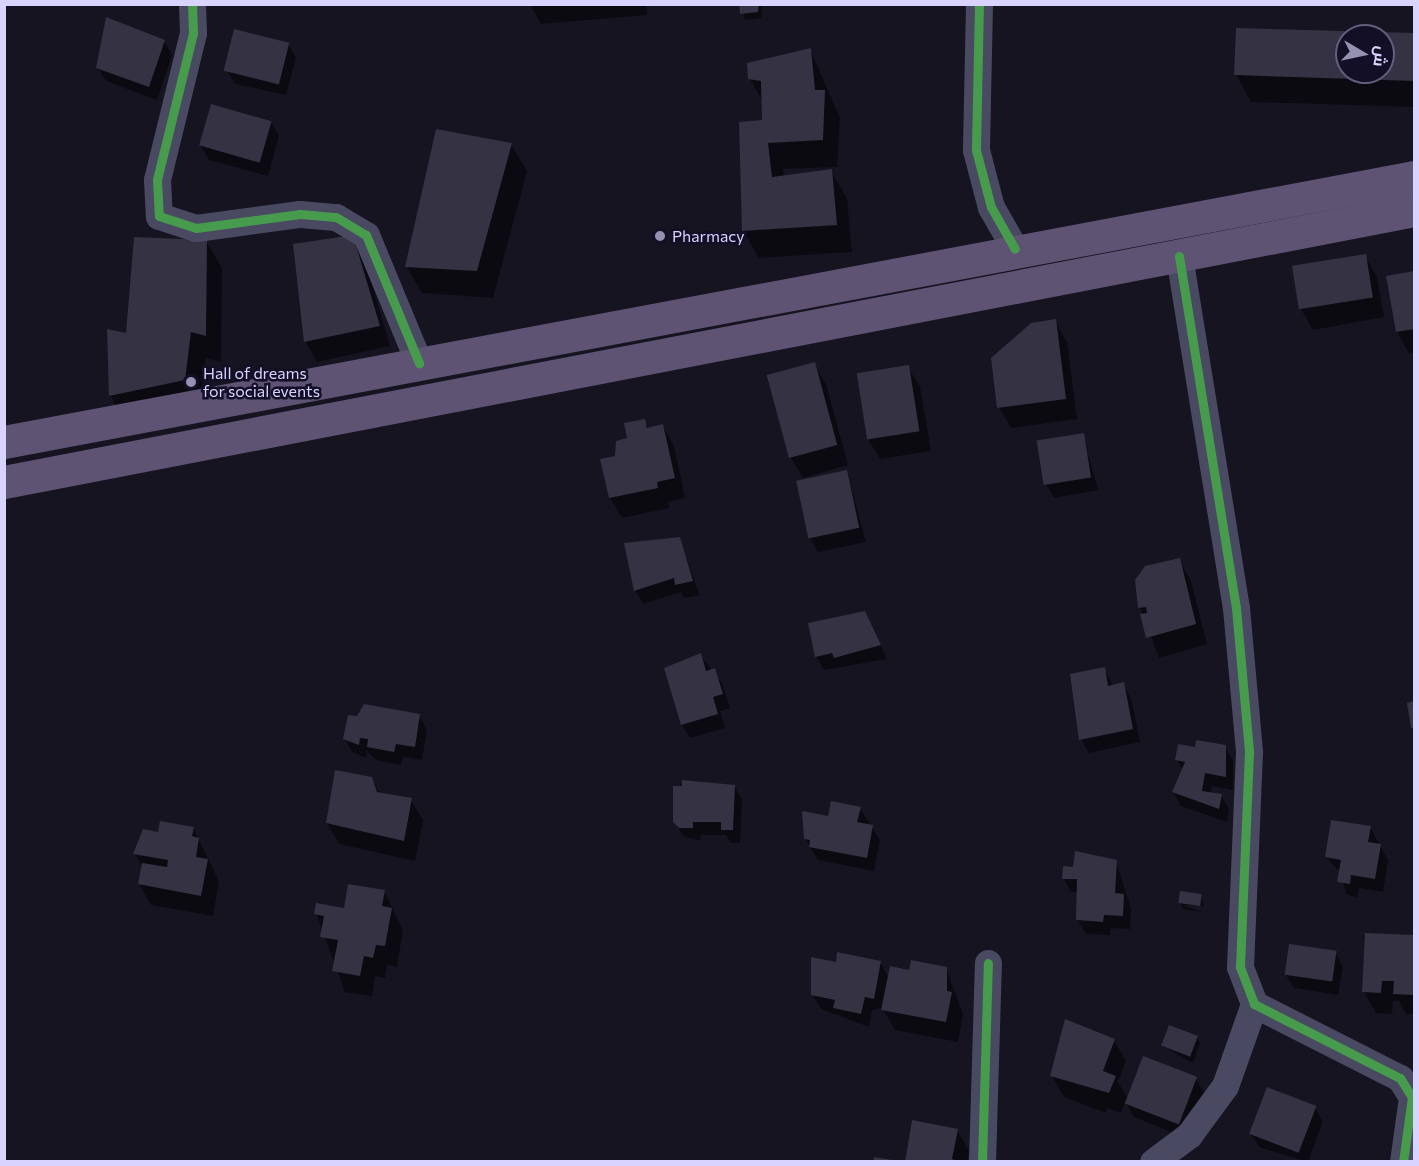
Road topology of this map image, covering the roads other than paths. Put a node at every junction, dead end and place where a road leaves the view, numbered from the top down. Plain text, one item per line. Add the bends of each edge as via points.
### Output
1 (192, 4) edge
2 (979, 4) edge
3 (1414, 177) edge
4 (1414, 210) edge
5 (1015, 249) junction
6 (1179, 256) junction
7 (419, 363) junction
8 (4, 442) edge
9 (4, 482) edge
10 (988, 963) dead end
11 (1254, 1004) junction
12 (982, 1161) edge
13 (1153, 1161) edge
14 (1403, 1161) edge

1 - 7 street via 193,33 157,180 159,216 196,228 300,214 336,217 366,235
2 - 5 street via 976,150 991,207
3 - 5 main road
4 - 6 main road
5 - 7 main road
6 - 9 main road
6 - 11 street via 1236,608 1249,752 1240,967
7 - 8 main road
10 - 12 street
11 - 13 street via 1225,1086 1189,1135
11 - 14 street via 1400,1078 1412,1097

